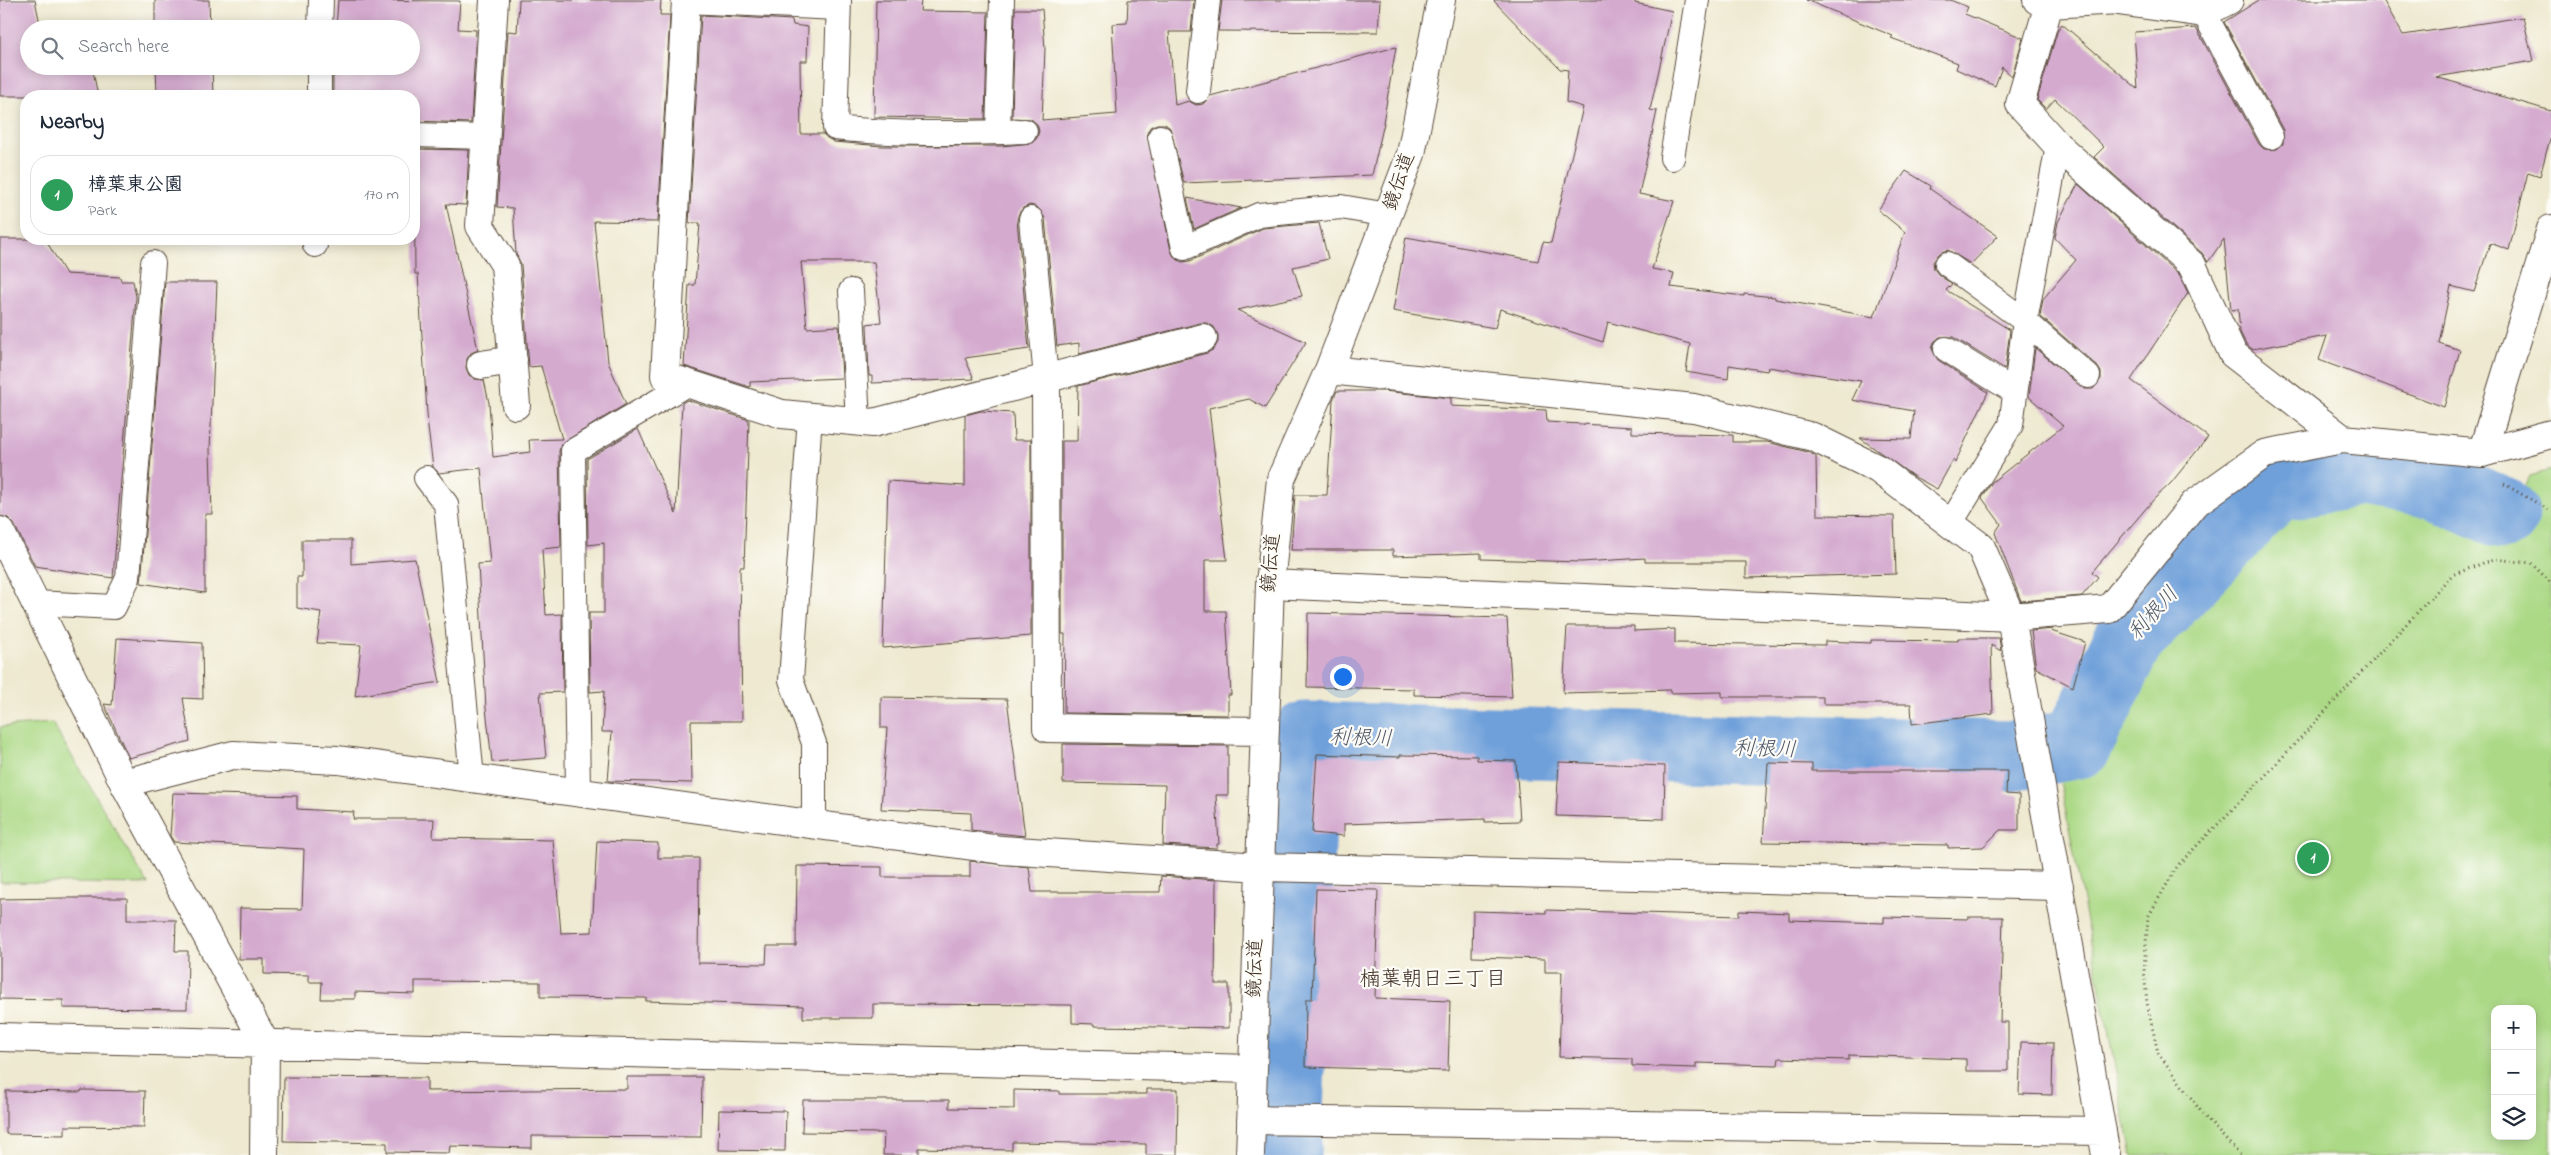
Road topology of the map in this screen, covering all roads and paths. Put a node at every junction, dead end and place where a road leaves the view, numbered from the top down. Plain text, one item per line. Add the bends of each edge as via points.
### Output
1 (321, 0) edge
2 (494, 0) edge
3 (686, 0) edge
4 (1002, 0) edge
5 (1208, 0) edge
6 (1441, 0) edge
7 (1697, 0) edge
8 (2228, 0) edge
9 (2118, 1) edge
10 (2043, 2) edge
11 (838, 4) edge
12 (2204, 13) junction
13 (320, 20) edge
14 (319, 75) edge
15 (319, 90) edge
16 (1198, 91) dead end
17 (1025, 131) dead end
18 (998, 132) junction
19 (420, 135) edge
20 (485, 137) junction
21 (1160, 137) dead end
22 (2271, 137) dead end
23 (2058, 146) junction
24 (1672, 158) dead end
25 (1388, 215) junction
26 (1031, 219) dead end
27 (2551, 229) edge
28 (153, 263) dead end
29 (1947, 264) dead end
30 (851, 291) dead end
31 (2025, 320) junction
32 (1203, 338) dead end
33 (1946, 349) dead end
34 (513, 360) junction
35 (481, 365) dead end
36 (1329, 370) junction
37 (2088, 376) dead end
38 (1046, 378) junction
39 (688, 384) junction
40 (2015, 392) junction
41 (516, 404) dead end
42 (810, 417) junction
43 (858, 422) junction
44 (2551, 434) edge
45 (2343, 439) junction
46 (2482, 453) junction
47 (426, 478) dead end
48 (1950, 524) junction
49 (0, 531) edge
50 (2551, 583) edge
51 (1270, 584) junction
52 (36, 603) junction
53 (2011, 617) junction
54 (1264, 731) junction
55 (472, 778) junction
56 (124, 783) junction
57 (578, 792) junction
58 (814, 824) junction
59 (1260, 867) junction
60 (2059, 886) junction
61 (0, 1037) edge
62 (265, 1043) junction
63 (1253, 1069) junction
64 (1251, 1120) junction
65 (2104, 1143) edge
66 (264, 1155) edge
67 (1250, 1155) edge
68 (2240, 1155) edge

1 - 13 lane
2 - 20 street
3 - 11 lane
3 - 39 street via 665,376
4 - 18 lane
5 - 16 lane
6 - 25 street, 鏡伝道 via 1411,154
7 - 24 lane
8 - 12 street
9 - 10 street
9 - 12 street
10 - 23 street via 2020,104
11 - 18 lane via 835,128 941,135
12 - 22 lane
14 - 15 lane
17 - 18 lane
19 - 20 lane
20 - 34 street via 480,226 505,265
21 - 25 lane via 1184,248 1259,215 1341,207
23 - 31 lane
23 - 45 street via 2192,265 2233,354
25 - 36 street, 鏡伝道
26 - 38 lane
27 - 46 street
28 - 52 lane via 128,578 114,607
29 - 31 lane
30 - 43 lane
31 - 37 lane
31 - 40 lane
32 - 38 street
33 - 40 lane
34 - 35 street
34 - 41 street
36 - 48 street via 1694,408 1813,437 1878,469
36 - 51 street, 鏡伝道 via 1280,479
38 - 43 street via 872,423
38 - 54 street via 1047,728
39 - 42 street via 782,414
39 - 57 lane via 573,451
40 - 48 lane via 2011,425
42 - 43 street
42 - 58 lane via 791,680 814,743
44 - 46 street
45 - 46 street
45 - 53 street via 2264,454 2194,504 2110,609
47 - 55 lane via 446,504
48 - 53 street via 1981,547
49 - 52 street
50 - 68 path via 2531,563 2494,560 2452,575 2178,865 2148,917 2144,969 2158,1053 2205,1118
51 - 53 street
51 - 54 street, 鏡伝道
52 - 56 street
53 - 60 street
54 - 59 street, 鏡伝道
55 - 56 street via 338,760 234,755
55 - 57 street
56 - 62 street
57 - 58 street
58 - 59 street via 1002,850
59 - 60 street
59 - 63 street, 鏡伝道
60 - 65 street
61 - 62 street
62 - 63 street
62 - 66 street
63 - 64 street, 鏡伝道
64 - 65 street
64 - 67 street, 鏡伝道

